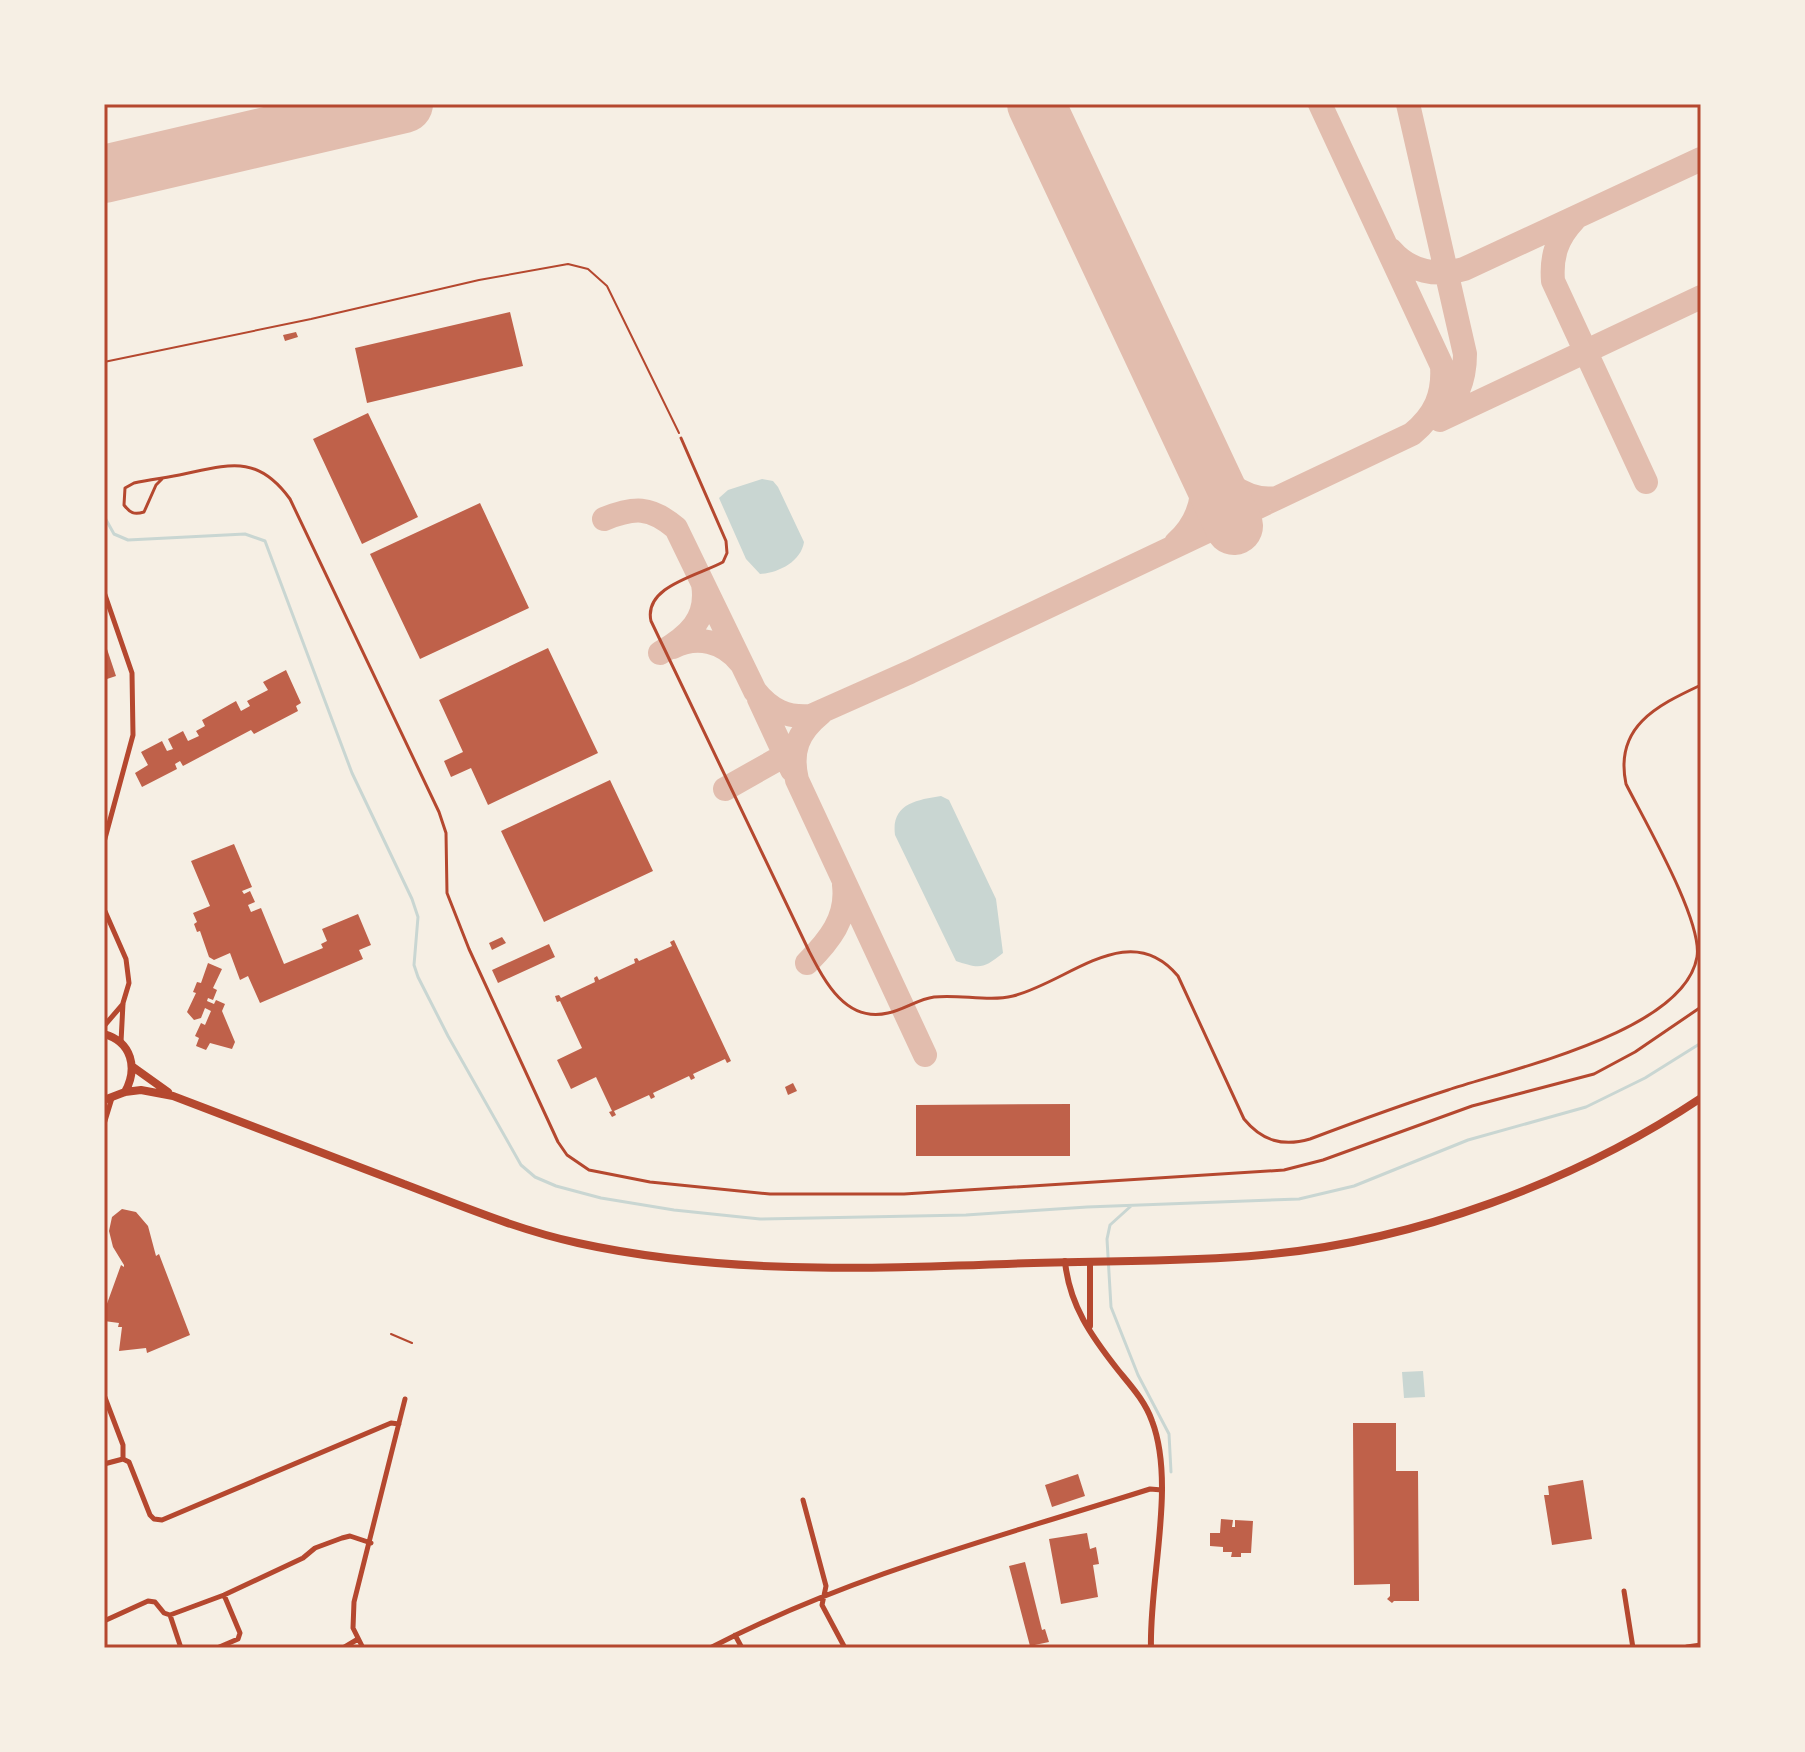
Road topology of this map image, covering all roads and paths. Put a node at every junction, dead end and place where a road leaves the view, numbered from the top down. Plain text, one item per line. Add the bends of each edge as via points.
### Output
1 (104, 362) edge
2 (681, 438) joint
3 (163, 478) junction
4 (104, 592) edge
5 (1701, 685) edge
6 (104, 842) edge
7 (104, 909) edge
8 (123, 1003) junction
9 (1701, 1007) edge
10 (104, 1026) edge
11 (104, 1034) edge
12 (121, 1043) junction
13 (133, 1067) junction
14 (125, 1092) junction
15 (173, 1096) junction
16 (1701, 1098) edge
17 (108, 1099) edge
18 (104, 1124) edge
19 (1065, 1261) junction
20 (1095, 1261) junction
21 (1090, 1329) junction
22 (391, 1334) dead end
23 (412, 1343) dead end
24 (104, 1395) edge
25 (405, 1399) dead end
26 (399, 1424) junction
27 (123, 1459) junction
28 (104, 1464) edge
29 (1162, 1490) junction
30 (803, 1500) dead end
31 (371, 1543) junction
32 (1624, 1591) dead end
33 (224, 1595) junction
34 (823, 1595) junction
35 (170, 1615) junction
36 (104, 1621) edge
37 (735, 1635) junction
38 (358, 1639) junction
39 (1701, 1646) edge
40 (181, 1648) edge
41 (217, 1648) edge
42 (343, 1648) edge
43 (363, 1648) edge
44 (710, 1648) edge
45 (742, 1648) edge
46 (845, 1648) edge
47 (1151, 1648) edge
48 (1633, 1648) edge
49 (1687, 1648) edge

1 - 2 path via 568,264 588,269 607,286
2 - 5 lane via 725,535 727,553 723,562 662,591 651,605 651,621 809,951 835,994 857,1010 876,1014 934,997 1009,997 1107,955 1146,952 1178,976 1244,1119 1276,1143 1310,1139 1405,1103 1568,1054 1630,1025 1678,992 1692,976 1698,955 1692,918 1626,784 1622,765 1624,747 1636,727
3 - 3 lane via 125,488 124,505 130,512 144,512
3 - 9 lane via 239,464 277,481 290,499 439,812 446,833 447,893 469,949 558,1142 589,1170 676,1186 770,1194 904,1194 1284,1170 1459,1110 1606,1070
4 - 6 street via 132,673 133,735
7 - 8 street via 126,959 129,983
8 - 10 street
8 - 12 street
11 - 12 main road
12 - 13 main road
13 - 14 main road
13 - 15 main road
14 - 15 main road
14 - 17 main road
15 - 19 main road via 514,1226 577,1243 745,1267
16 - 20 main road via 1579,1167 1433,1221 1262,1255
17 - 18 street
19 - 20 main road
19 - 21 street via 1070,1294
20 - 21 street
21 - 29 street via 1148,1412 1157,1439
22 - 23 path
24 - 27 street
25 - 26 street
26 - 27 street via 162,1520 150,1515 129,1462
26 - 31 street
27 - 28 street
29 - 34 street via 1150,1489
29 - 47 street
30 - 34 street via 826,1586
31 - 33 street via 342,1538
31 - 38 street via 352,1615
32 - 48 street
33 - 35 street
33 - 41 street via 240,1633
34 - 37 street
34 - 46 street via 822,1605
35 - 36 street via 148,1601
35 - 40 street
37 - 44 street
37 - 45 street
38 - 42 street
38 - 43 street
39 - 49 main road

